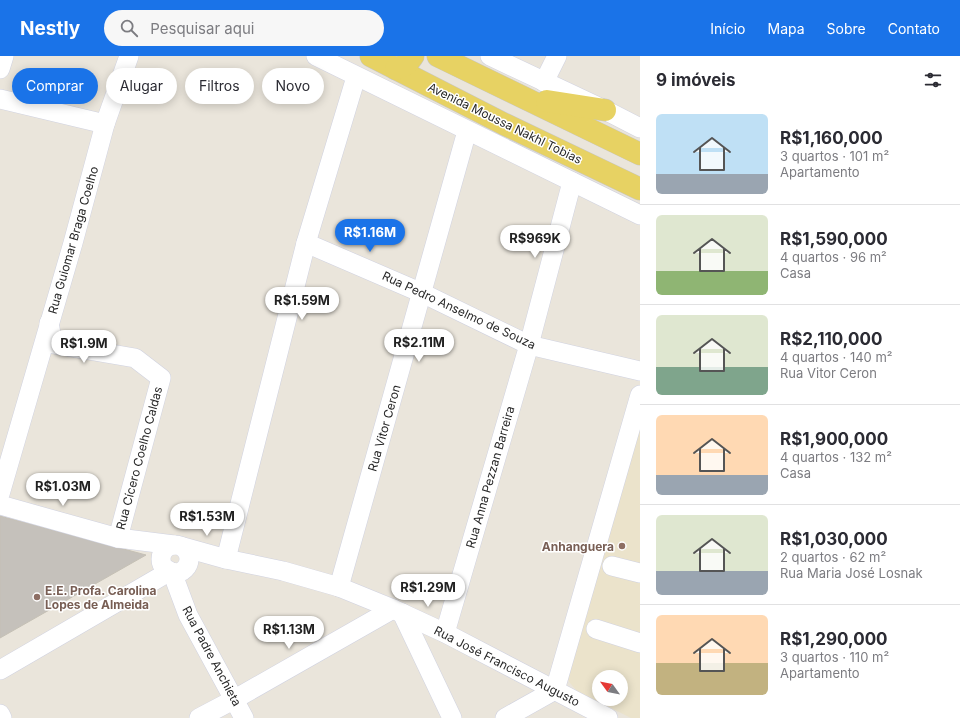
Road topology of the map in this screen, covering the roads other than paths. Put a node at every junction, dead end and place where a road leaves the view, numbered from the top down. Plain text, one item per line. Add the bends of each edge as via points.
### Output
1 (4, 56) edge
2 (129, 56) edge
3 (316, 56) edge
4 (371, 56) edge
5 (490, 56) edge
6 (557, 56) edge
7 (444, 59) edge
8 (404, 62) edge
9 (0, 69) edge
10 (356, 77) junction
11 (544, 82) junction
12 (434, 89) junction
13 (527, 98) junction
14 (0, 99) edge
15 (605, 110) junction
16 (105, 124) junction
17 (640, 128) edge
18 (467, 131) junction
19 (640, 154) edge
20 (572, 182) junction
21 (638, 189) edge
22 (640, 215) edge
23 (306, 243) junction
24 (422, 293) junction
25 (49, 323) junction
26 (529, 345) junction
27 (640, 371) edge
28 (640, 394) edge
29 (0, 494) edge
30 (0, 505) edge
31 (118, 538) junction
32 (224, 558) junction
33 (174, 560) junction
34 (612, 566) dead end
35 (640, 573) edge
36 (339, 587) junction
37 (397, 611) junction
38 (596, 629) dead end
39 (445, 633) junction
40 (640, 643) edge
41 (0, 670) edge
42 (555, 690) junction
43 (235, 699) junction
44 (0, 714) edge
45 (2, 718) edge
46 (199, 718) edge
47 (244, 718) edge
48 (452, 718) edge
49 (505, 718) edge
50 (608, 718) edge

1 - 9 street
2 - 16 street, Rua Guiomar Braga Coelho
3 - 10 street
4 - 8 main road, Avenida Moussa Nakhl Tobias
5 - 11 street
6 - 11 street
7 - 12 main road via 432,74
7 - 13 main road
8 - 12 main road, Avenida Moussa Nakhl Tobias
10 - 18 street
10 - 23 street
11 - 15 street
12 - 21 main road, Avenida Moussa Nakhl Tobias
13 - 15 main road
13 - 19 main road
14 - 16 street
15 - 17 street
16 - 25 street, Rua Guiomar Braga Coelho
18 - 20 street
18 - 24 street, Rua Vitor Ceron
20 - 22 street
20 - 26 street, Rua Anna Pezzan Barreira
23 - 24 street, Rua Pedro Anselmo de Souza
23 - 32 street
24 - 26 street, Rua Pedro Anselmo de Souza
24 - 36 street, Rua Vitor Ceron
25 - 29 street, Rua Guiomar Braga Coelho
25 - 31 street, Rua Cícero Coelho Caldas via 53,344 134,358 161,378
26 - 27 street, Rua Pedro Anselmo de Souza
26 - 39 street, Rua Anna Pezzan Barreira
28 - 42 street
30 - 31 street, Rua José Francisco Augusto
31 - 33 street, Rua José Francisco Augusto
32 - 33 street, Rua José Francisco Augusto
32 - 36 street, Rua José Francisco Augusto
33 - 41 street via 160,577
33 - 43 street, Rua Padre Anchieta via 188,615
34 - 35 street
36 - 37 street, Rua José Francisco Augusto
37 - 39 street, Rua José Francisco Augusto
37 - 43 street
37 - 48 street
38 - 40 street
39 - 42 street, Rua José Francisco Augusto
42 - 49 street
42 - 50 street, Rua José Francisco Augusto
43 - 46 street
43 - 47 street, Rua Padre Anchieta
44 - 45 street

